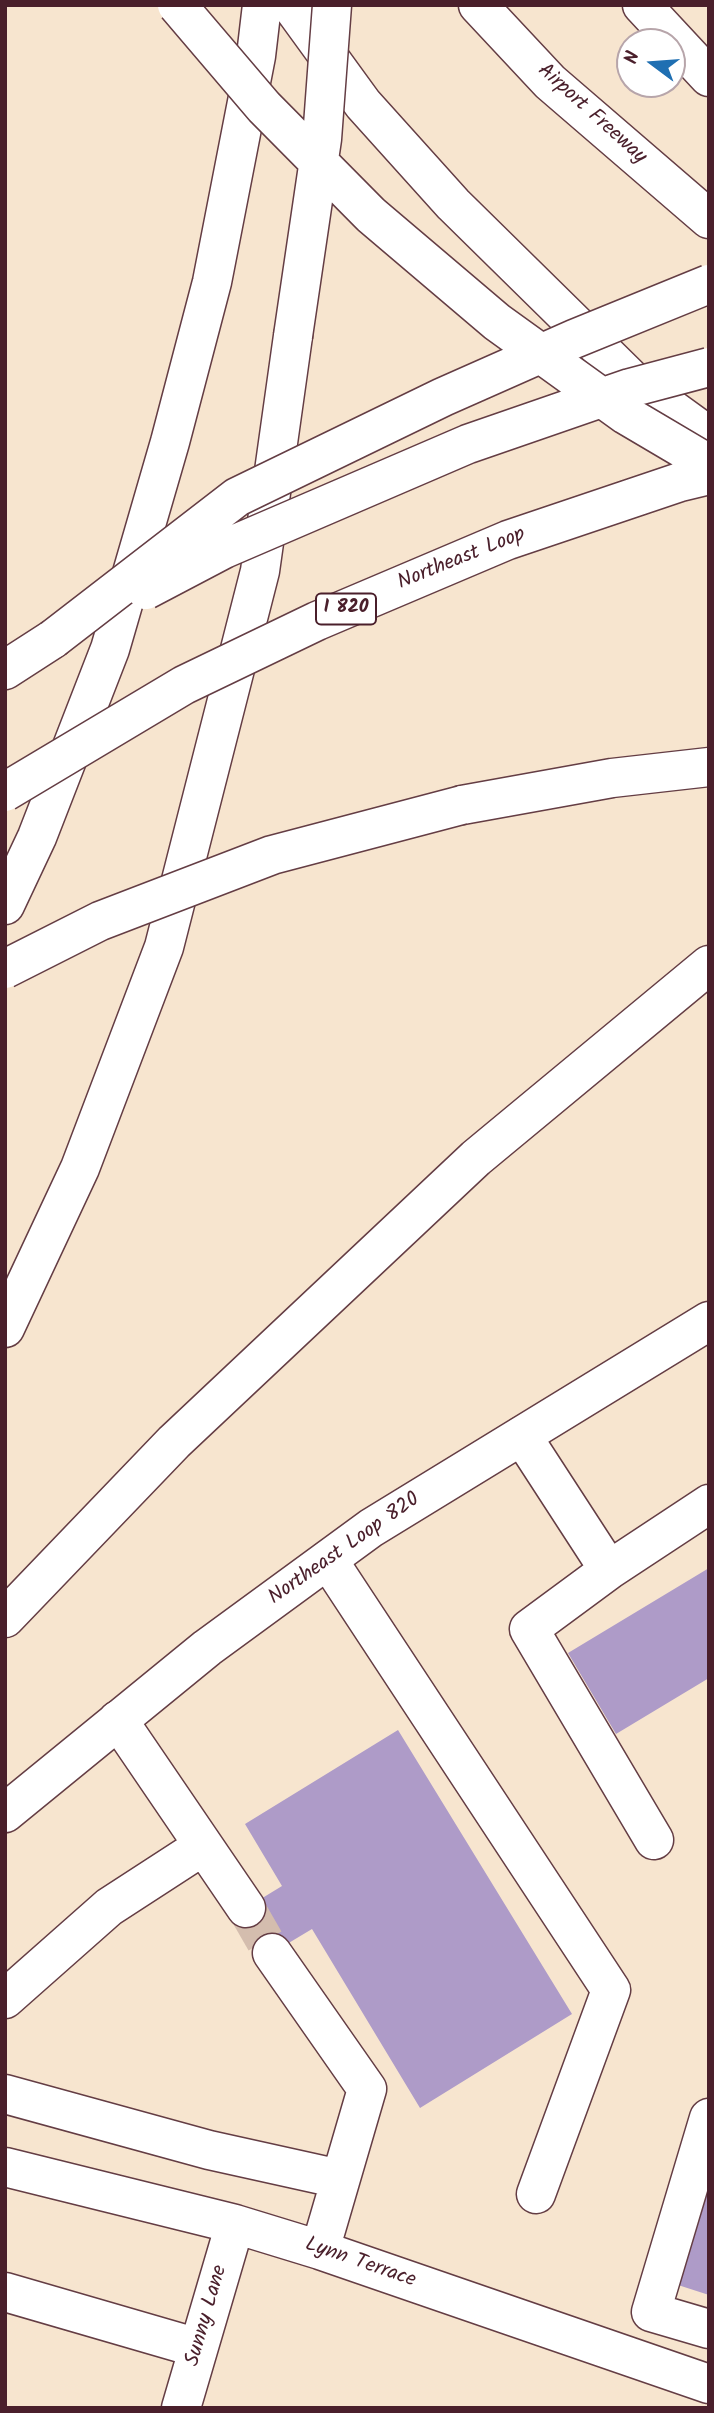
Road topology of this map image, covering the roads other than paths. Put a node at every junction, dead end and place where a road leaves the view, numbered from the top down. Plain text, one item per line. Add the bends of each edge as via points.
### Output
1 (177, 5) edge
2 (262, 5) edge
3 (291, 5) edge
4 (332, 5) edge
5 (478, 5) edge
6 (642, 5) edge
7 (709, 77) edge
8 (709, 219) edge
9 (709, 284) edge
10 (709, 367) edge
11 (709, 436) edge
12 (709, 464) edge
13 (709, 475) edge
14 (53, 639) junction
15 (5, 670) edge
16 (709, 768) edge
17 (5, 792) edge
18 (5, 905) edge
19 (709, 965) edge
20 (5, 969) edge
21 (709, 1321) edge
22 (5, 1328) edge
23 (522, 1436) junction
24 (709, 1504) edge
25 (328, 1560) junction
26 (609, 1570) junction
27 (5, 1618) edge
28 (118, 1720) junction
29 (5, 1813) edge
30 (654, 1840) dead end
31 (203, 1846) junction
32 (246, 1908) tunnel mouth
33 (272, 1953) tunnel mouth
34 (5, 1999) edge
35 (5, 2094) edge
36 (709, 2118) edge
37 (5, 2167) edge
38 (340, 2179) junction
39 (536, 2194) dead end
40 (234, 2224) junction
41 (320, 2250) junction
42 (5, 2291) edge
43 (709, 2329) edge
44 (198, 2348) junction
45 (709, 2384) edge
46 (181, 2408) edge

1 - 12 main road, bridge via 264,107 371,215 507,329 626,415
2 - 18 main road via 212,282 170,442 110,649 37,837
3 - 11 main road via 363,104 453,204 633,381
4 - 22 main road, bridge via 322,139 260,571 163,947 80,1168
5 - 8 main road, Airport Freeway via 550,82
6 - 7 main road
9 - 14 main road, bridge via 443,397 237,497
10 - 14 main road, bridge via 630,388 468,444 224,549
13 - 17 main road, Northeast Loop / I 820, bridge via 508,540 317,621 184,685
14 - 15 main road
16 - 20 main road, bridge via 612,778 462,805 272,855 100,921
19 - 27 main road via 477,1158 174,1443
21 - 23 main road, Northeast Loop 820
23 - 25 main road, Northeast Loop 820 via 371,1528
23 - 26 main road
24 - 26 main road
25 - 28 main road, Northeast Loop 820
25 - 39 main road via 611,1990
26 - 30 main road via 529,1629
28 - 29 main road, Northeast Loop 820
28 - 31 main road
31 - 32 main road
31 - 34 main road via 108,1907
33 - 38 main road via 366,2089
35 - 38 main road via 209,2150
36 - 43 main road via 651,2312
37 - 40 main road, Lynn Terrace
38 - 41 main road
40 - 41 main road, Lynn Terrace
40 - 44 main road, Sunny Lane
41 - 45 main road, Lynn Terrace
42 - 44 main road
44 - 46 main road, Sunny Lane

